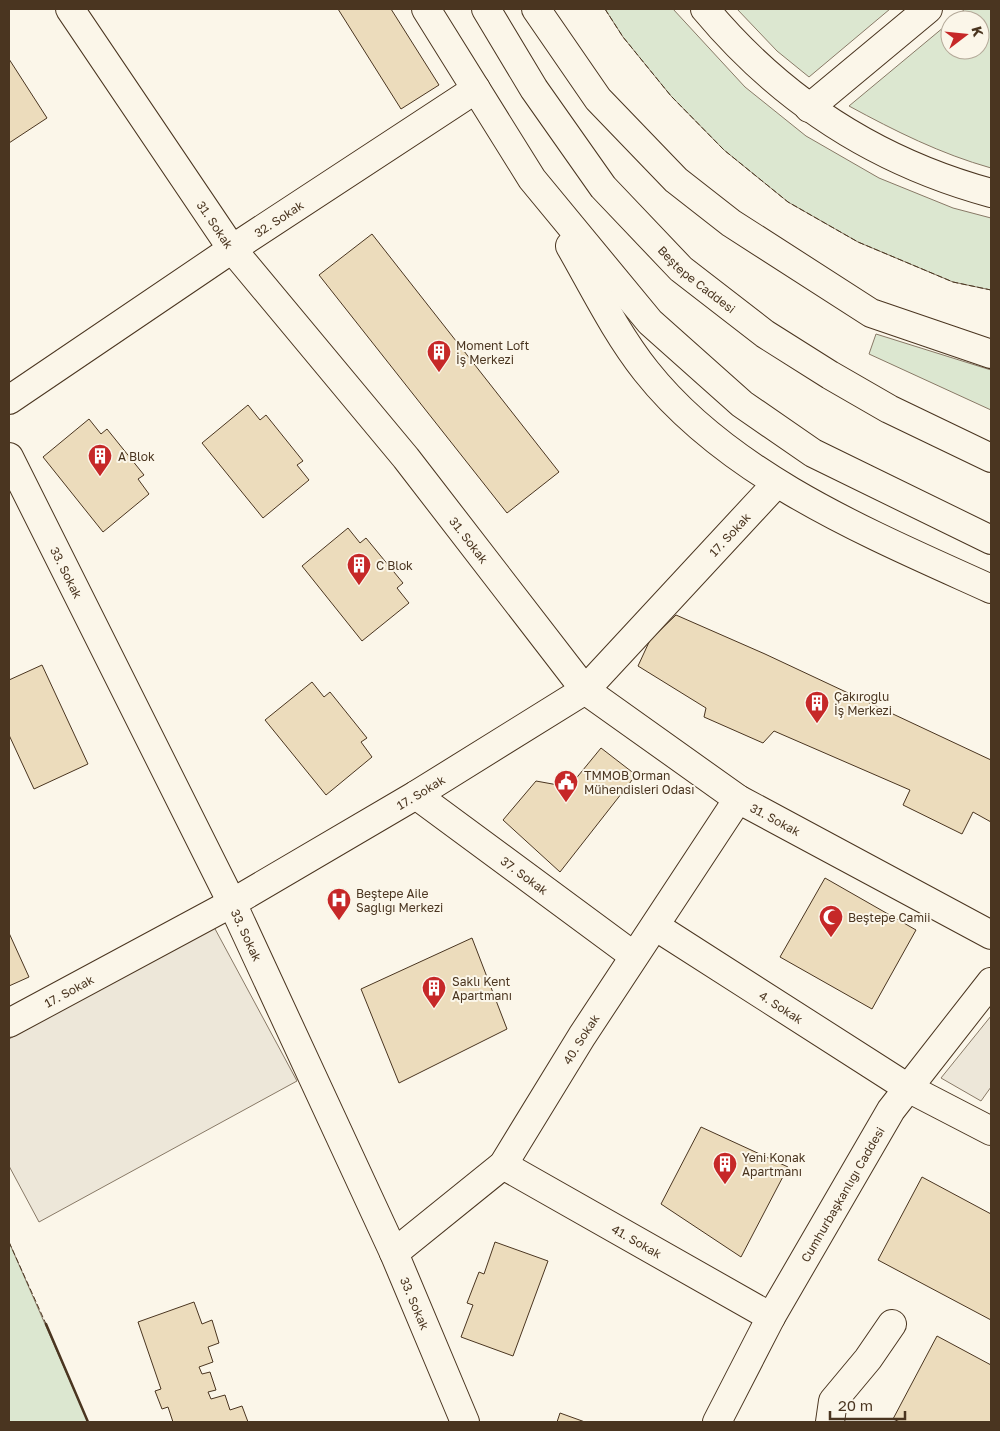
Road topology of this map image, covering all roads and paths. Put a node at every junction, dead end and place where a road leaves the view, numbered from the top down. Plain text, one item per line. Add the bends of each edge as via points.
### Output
1 (70, 9) edge
2 (426, 9) edge
3 (486, 9) edge
4 (536, 9) edge
5 (705, 9) edge
6 (928, 9) edge
7 (476, 89) junction
8 (809, 108) junction
9 (532, 179) junction
10 (991, 194) edge
11 (232, 249) junction
12 (984, 349) edge
13 (9, 400) edge
14 (9, 457) edge
15 (991, 458) edge
16 (776, 484) junction
17 (991, 540) edge
18 (991, 589) edge
19 (585, 690) junction
20 (416, 795) junction
21 (738, 799) junction
22 (232, 903) junction
23 (654, 926) junction
24 (991, 935) edge
25 (634, 956) junction
26 (991, 982) edge
27 (9, 1023) edge
28 (908, 1088) junction
29 (991, 1131) edge
30 (503, 1165) junction
31 (394, 1253) junction
32 (771, 1317) junction
33 (892, 1324) dead end
34 (465, 1422) edge
35 (720, 1422) edge
36 (830, 1422) edge

1 - 11 street, 31. Sokak
2 - 7 street
3 - 15 street, Beştepe Caddesi via 534,89 603,187 681,269 765,334 830,375
4 - 12 street via 598,99 676,180 732,223 871,312
5 - 8 street via 761,69
6 - 8 street
7 - 9 street
7 - 11 street, 32. Sokak
8 - 10 street via 890,156
9 - 16 street via 612,321 646,372 691,420
9 - 17 street via 650,322 742,404 814,453
11 - 13 street, 32. Sokak
11 - 19 street, 31. Sokak via 406,458
14 - 22 street, 33. Sokak
16 - 18 street via 905,550
16 - 19 street, 17. Sokak
19 - 20 street, 17. Sokak
19 - 21 street, 31. Sokak
20 - 22 street, 17. Sokak
20 - 25 street, 37. Sokak
21 - 23 street, 40. Sokak
21 - 24 street, 31. Sokak
22 - 27 street, 17. Sokak
22 - 31 street, 33. Sokak
23 - 25 street, 40. Sokak
23 - 28 street, 4. Sokak
25 - 30 street, 40. Sokak
26 - 28 street, Cumhurbaşkanlığı Caddesi
28 - 29 street, 4. Sokak
28 - 32 street, Cumhurbaşkanlığı Caddesi via 891,1110
30 - 31 street, 40. Sokak
30 - 32 street, 41. Sokak
31 - 34 street, 33. Sokak
32 - 35 street, Cumhurbaşkanlığı Caddesi
33 - 36 street via 833,1401

